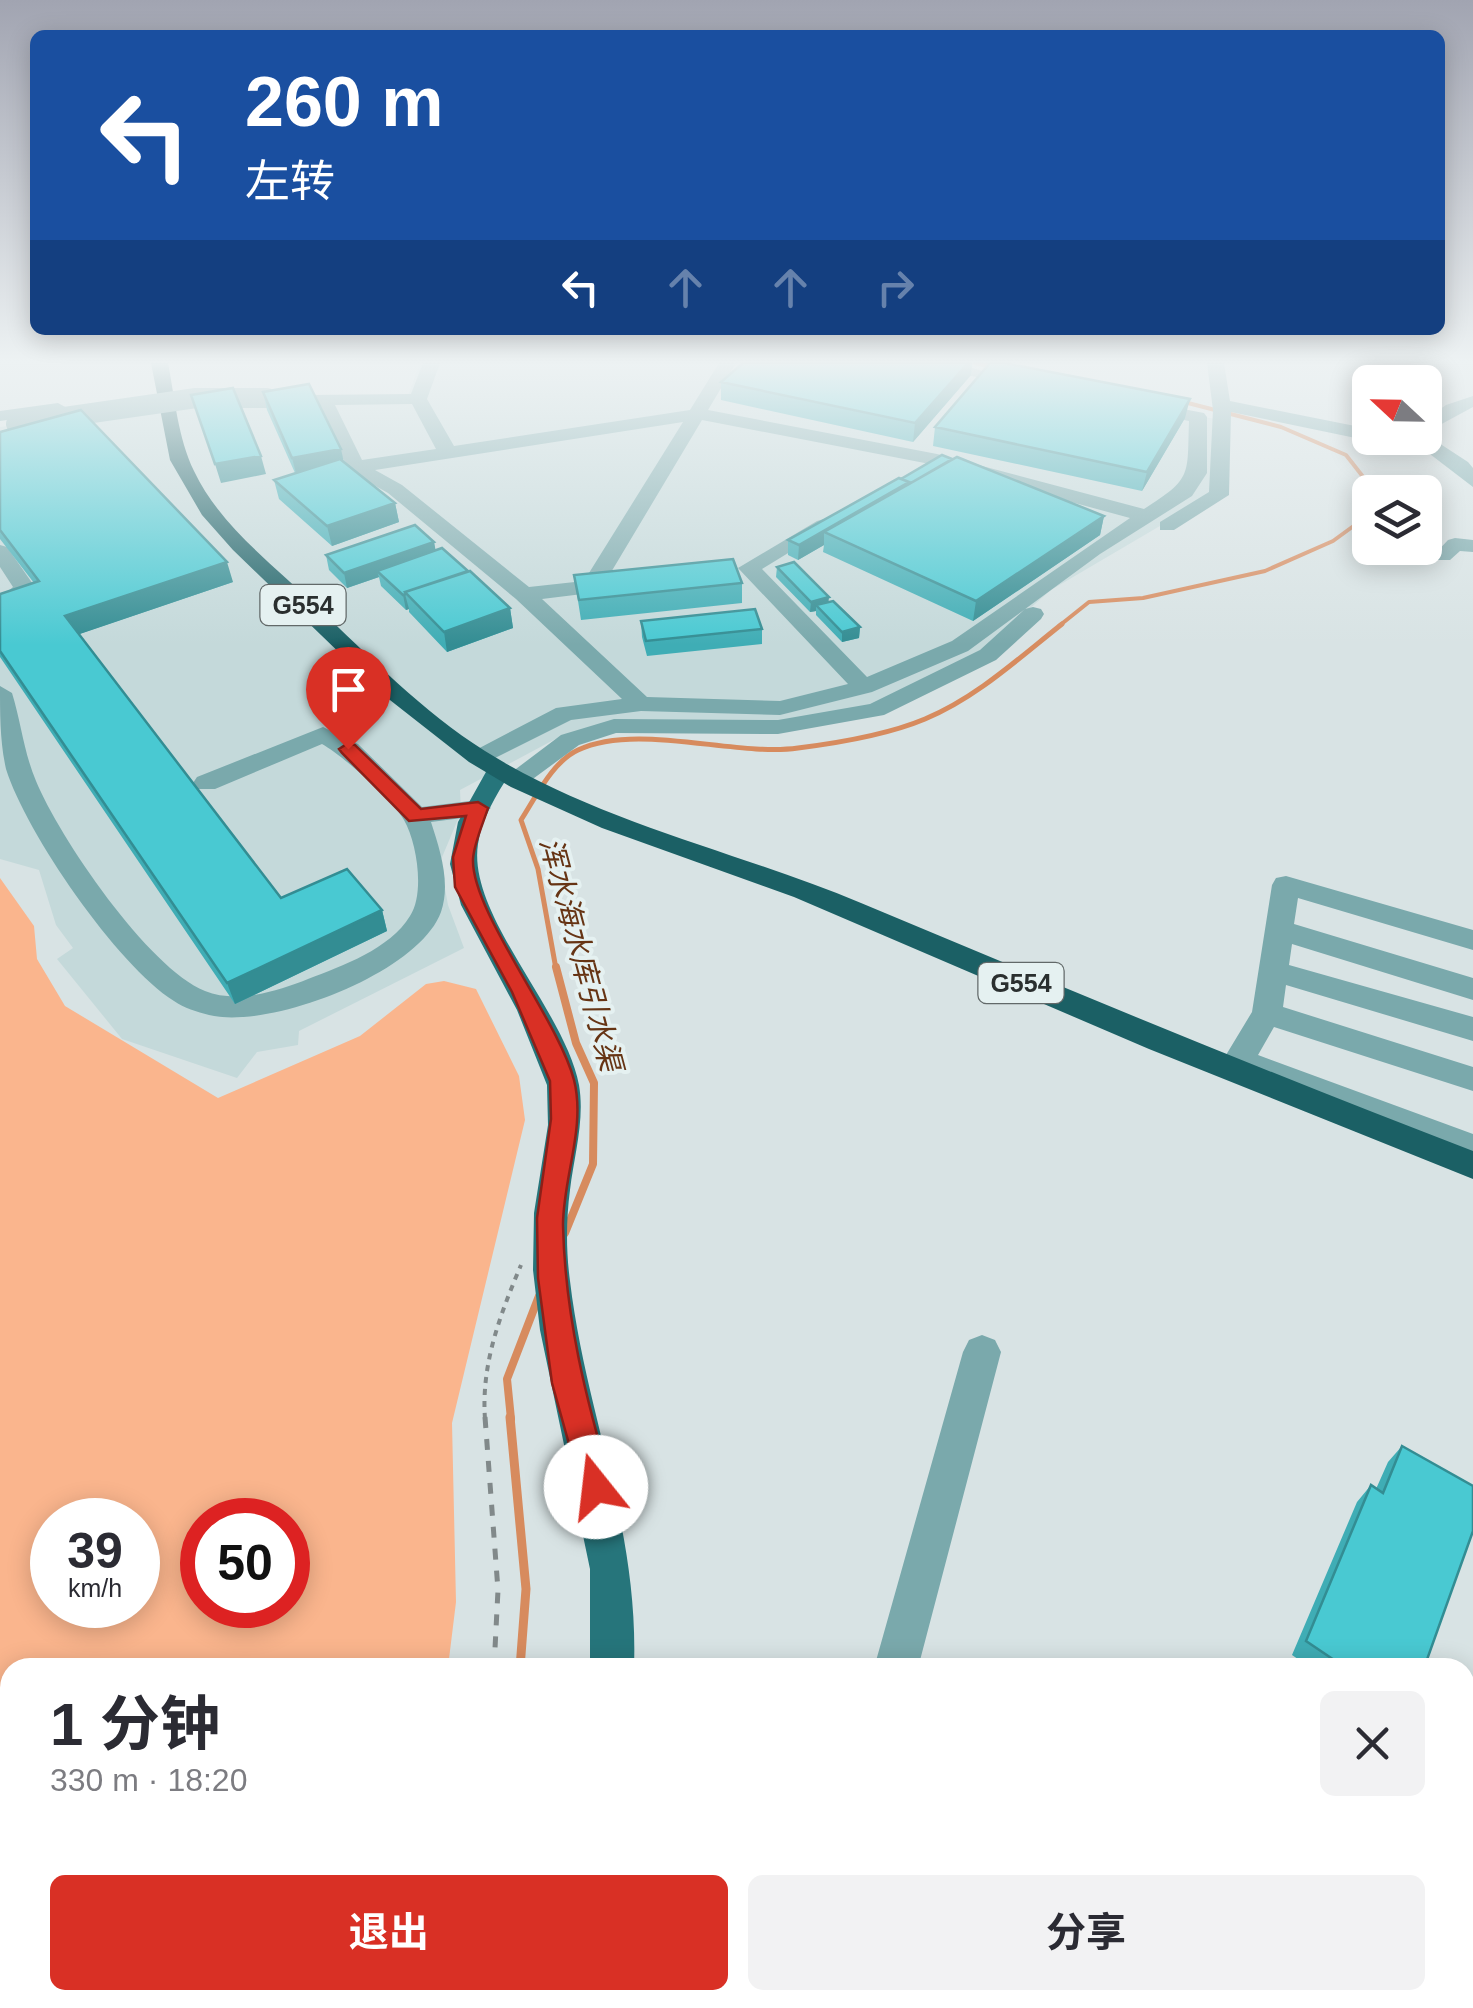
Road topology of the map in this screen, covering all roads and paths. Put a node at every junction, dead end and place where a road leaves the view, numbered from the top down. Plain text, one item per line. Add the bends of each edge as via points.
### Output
1 (181, 457) edge
2 (351, 457) edge
3 (436, 457) edge
4 (673, 457) edge
5 (920, 457) edge
6 (1198, 457) edge
7 (1220, 457) edge
8 (1447, 457) edge
9 (937, 460) junction
10 (356, 467) junction
11 (903, 480) edge
12 (1473, 482) edge
13 (852, 509) edge
14 (1147, 516) junction
15 (1473, 546) edge
16 (0, 552) edge
17 (1443, 556) dead end
18 (631, 582) edge
19 (591, 587) junction
20 (524, 594) junction
21 (0, 606) edge
22 (864, 687) junction
23 (0, 693) edge
24 (641, 704) junction
25 (506, 772) junction
26 (206, 782) dead end
27 (478, 808) junction
28 (416, 816) junction
29 (1279, 930) junction
30 (1473, 940) edge
31 (1273, 971) junction
32 (1473, 989) edge
33 (1267, 1013) junction
34 (1473, 1030) edge
35 (1233, 1064) junction
36 (1473, 1079) edge
37 (1473, 1148) edge
38 (1473, 1165) edge
39 (550, 1232) junction
40 (982, 1352) dead end
41 (495, 1658) edge
42 (612, 1658) edge
43 (899, 1658) edge

1 - 25 highway, G554 via 209,508 254,557 382,680
2 - 10 street
3 - 10 street
4 - 19 street
5 - 9 street
6 - 14 street via 1185,492
7 - 25 street via 1219,495 1058,591 988,655 906,698 876,710 778,727 614,726
8 - 12 street
9 - 11 street
9 - 14 street
10 - 20 street via 395,489
13 - 22 street via 739,569
14 - 22 street via 960,646
15 - 17 street via 1454,544
16 - 21 street via 24,587
18 - 19 street
19 - 20 street
20 - 24 street
22 - 24 street via 780,708
23 - 28 street via 23,780 66,854 150,966 204,1003 236,1008 270,1002 348,973 401,944 423,920 430,899
24 - 25 street via 565,713
25 - 27 main road
25 - 35 highway, G554
26 - 28 street via 323,734 348,749
27 - 28 street
27 - 39 main road via 463,857 465,887 562,1081 564,1119
29 - 30 street via 1286,885
29 - 31 street
29 - 32 street
31 - 33 street
31 - 34 street
33 - 35 street
33 - 36 street
35 - 37 street
35 - 38 highway, G554
39 - 41 path via 510,1286 486,1368 483,1418 498,1590
39 - 42 main road via 566,1378 608,1541 615,1593
40 - 43 street

